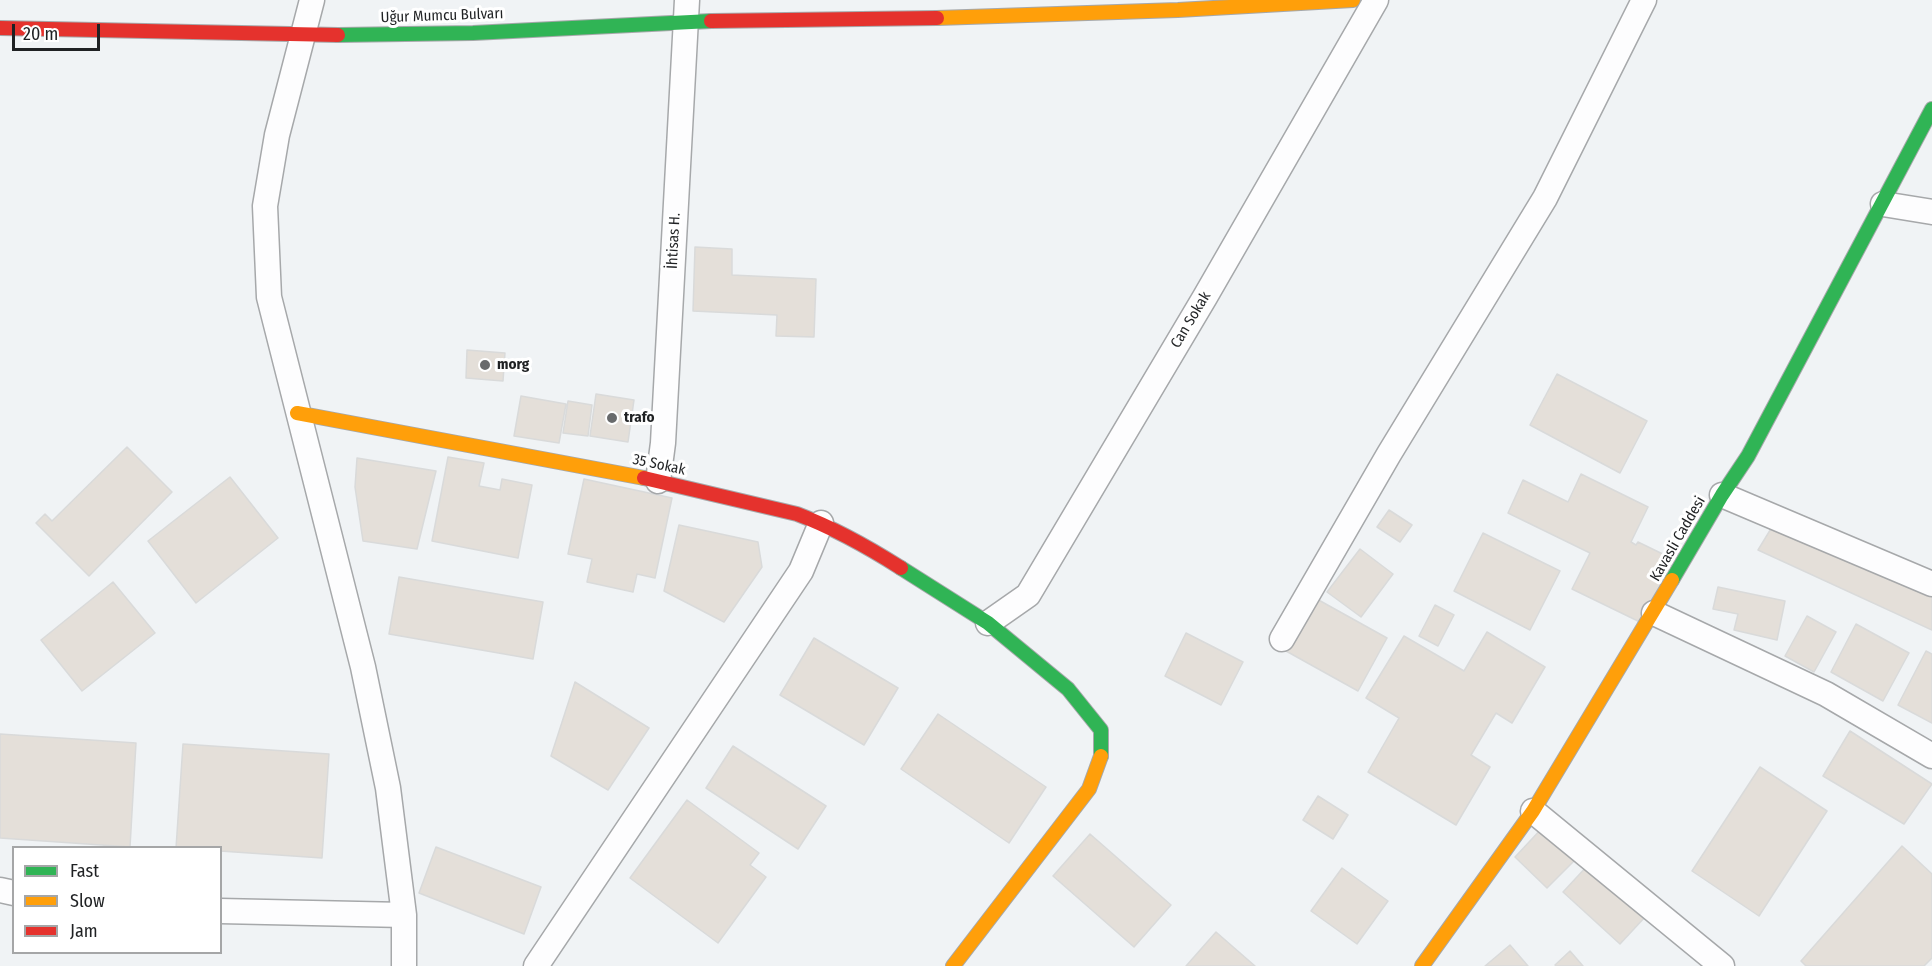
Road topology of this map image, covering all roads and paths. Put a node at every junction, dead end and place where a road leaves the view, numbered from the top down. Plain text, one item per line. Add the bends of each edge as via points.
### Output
1 (312, 0) edge
2 (1353, 0) edge
3 (1376, 0) edge
4 (1644, 0) edge
5 (687, 11) edge
6 (0, 28) edge
7 (302, 36) junction
8 (1932, 109) edge
9 (1883, 204) junction
10 (1932, 212) edge
11 (297, 413) junction
12 (658, 481) junction
13 (1722, 495) junction
14 (821, 523) junction
15 (1932, 584) edge
16 (1654, 613) junction
17 (988, 624) junction
18 (1282, 639) dead end
19 (1932, 756) edge
20 (1533, 811) junction
21 (222, 911) edge
22 (404, 915) junction
23 (404, 966) edge
24 (536, 966) edge
25 (953, 966) edge
26 (1422, 966) edge
27 (1722, 966) edge

1 - 7 street
2 - 5 street, Uğur Mumcu Bulvarı via 940,18
3 - 17 street, Can Sokak via 1028,595
4 - 18 street via 1545,198
5 - 7 street, Uğur Mumcu Bulvarı via 473,33
5 - 12 street, İhtisas H.
6 - 7 street, Uğur Mumcu Bulvarı
7 - 11 street via 277,135 265,206 269,297
8 - 9 street, Kavasli Caddesi
9 - 10 street
9 - 13 street, Kavasli Caddesi via 1748,456
11 - 12 street, 35 Sokak
11 - 22 street via 363,667 388,788
12 - 14 street, 35 Sokak
13 - 15 street
13 - 16 street, Kavasli Caddesi
14 - 17 street, 35 Sokak via 870,548
14 - 24 street via 801,571
16 - 19 street via 1826,694
16 - 20 street, Kavasli Caddesi
17 - 25 street, 35 Sokak via 1068,688 1101,730 1101,759 1089,789
20 - 26 street, Kavasli Caddesi
20 - 27 street
21 - 22 street
22 - 23 street

